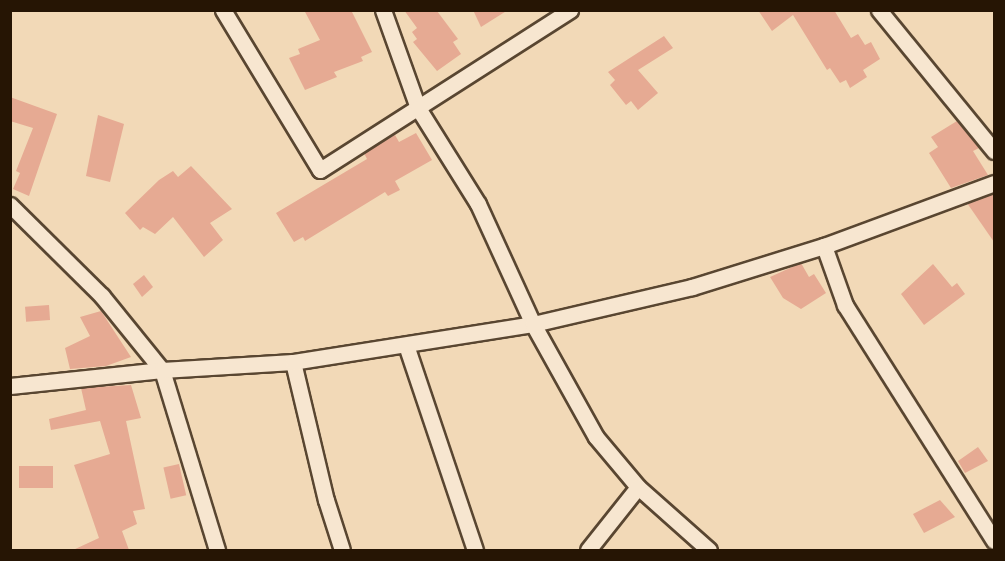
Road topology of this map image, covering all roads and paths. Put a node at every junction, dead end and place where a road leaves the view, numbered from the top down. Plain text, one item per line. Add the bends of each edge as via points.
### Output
1 (223, 10) edge
2 (383, 10) edge
3 (570, 10) edge
4 (879, 10) edge
5 (418, 108) junction
6 (994, 152) edge
7 (994, 183) edge
8 (10, 205) edge
9 (824, 246) junction
10 (533, 324) junction
11 (406, 345) junction
12 (293, 362) junction
13 (162, 370) junction
14 (10, 386) edge
15 (638, 487) junction
16 (994, 540) edge
17 (218, 550) edge
18 (342, 550) edge
19 (475, 550) edge
20 (588, 550) edge
21 (709, 550) edge
22 (982, 550) edge

1 - 5 street via 320,170
2 - 5 street
3 - 5 street
4 - 6 street
5 - 10 street via 478,204
7 - 9 street
8 - 13 street via 102,296
9 - 10 street via 692,287
9 - 16 street via 845,305
10 - 11 street
10 - 15 street via 596,437
11 - 12 street
11 - 19 street
12 - 13 street
12 - 18 street
13 - 14 street
13 - 17 street
15 - 20 street
15 - 21 street
16 - 22 street

